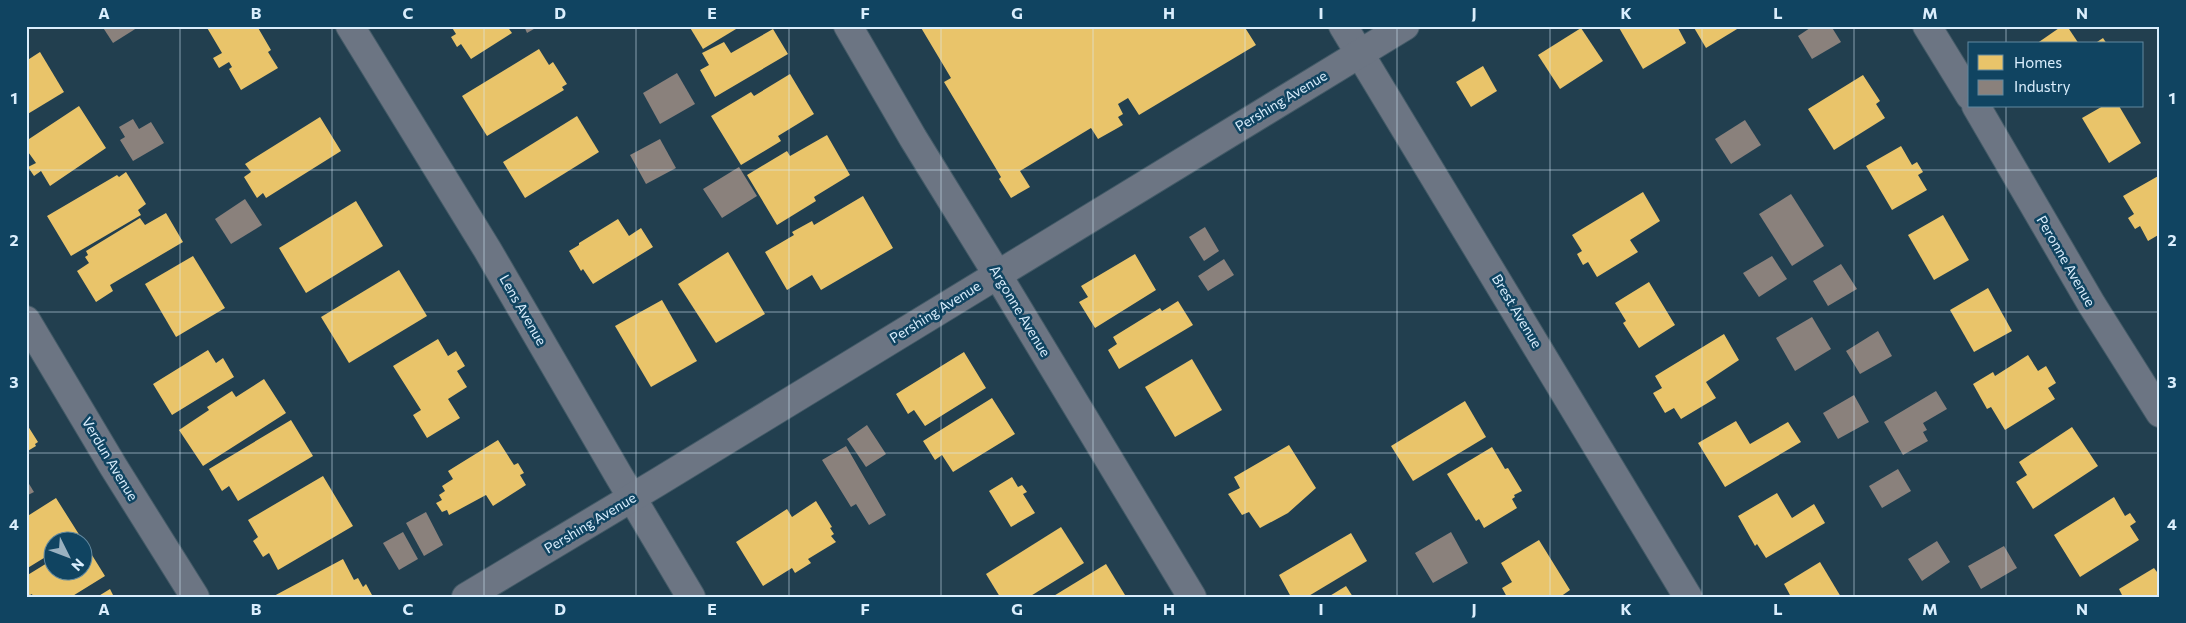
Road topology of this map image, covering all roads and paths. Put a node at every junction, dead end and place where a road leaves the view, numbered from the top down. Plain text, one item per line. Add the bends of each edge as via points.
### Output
1 (350, 26) edge
2 (848, 26) edge
3 (1343, 26) edge
4 (1405, 26) edge
5 (1927, 26) edge
6 (1360, 53) junction
7 (1968, 93) edge
8 (1977, 108) edge
9 (997, 274) junction
10 (26, 320) edge
11 (2160, 413) edge
12 (632, 498) junction
13 (195, 597) edge
14 (466, 597) edge
15 (692, 597) edge
16 (1192, 597) edge
17 (1688, 597) edge

1 - 12 street, Lens Avenue via 487,250
2 - 9 street, Argonne Avenue
3 - 6 street, Brest Avenue
4 - 6 street, Pershing Avenue
5 - 7 street
6 - 9 street, Pershing Avenue
6 - 17 street, Brest Avenue
8 - 11 street, Peronne Avenue via 2092,305
9 - 12 street, Pershing Avenue
9 - 16 street, Argonne Avenue
10 - 13 street, Verdun Avenue
12 - 14 street, Pershing Avenue
12 - 15 street, Lens Avenue

